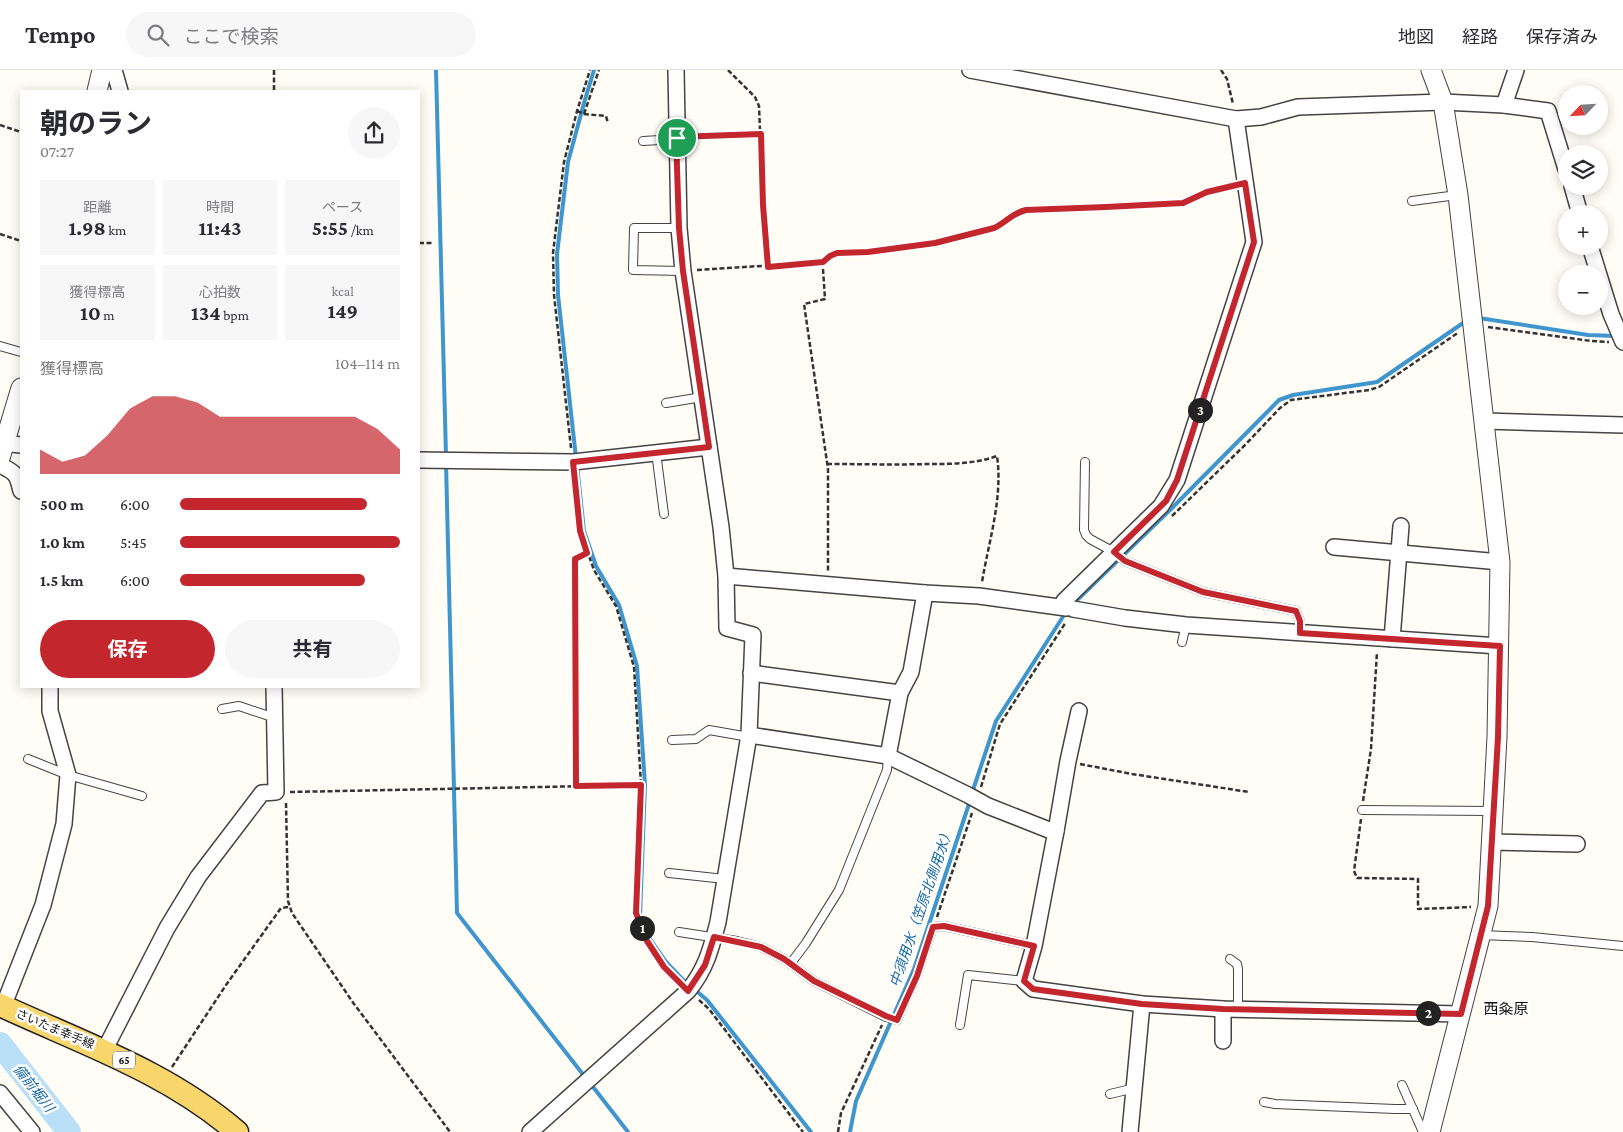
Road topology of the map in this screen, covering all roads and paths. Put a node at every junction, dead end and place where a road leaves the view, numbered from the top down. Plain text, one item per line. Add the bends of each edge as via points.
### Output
1 (102, 70) edge
2 (114, 70) edge
3 (274, 70) edge
4 (590, 70) edge
5 (599, 70) edge
6 (676, 70) edge
7 (728, 70) edge
8 (970, 70) edge
9 (1221, 70) edge
10 (1431, 70) edge
11 (1516, 70) edge
12 (97, 90) edge
13 (120, 90) edge
14 (274, 90) edge
15 (1443, 102) junction
16 (1504, 105) junction
17 (576, 111) junction
18 (584, 114) junction
19 (1236, 119) junction
20 (608, 122) dead end
21 (0, 125) edge
22 (20, 132) edge
23 (761, 134) junction
24 (677, 138) junction
25 (643, 141) dead end
26 (1559, 145) edge
27 (1245, 183) junction
28 (1458, 195) junction
29 (1412, 201) dead end
30 (679, 228) junction
31 (0, 234) edge
32 (20, 242) edge
33 (420, 243) edge
34 (432, 243) dead end
35 (1593, 255) edge
36 (768, 267) junction
37 (823, 270) dead end
38 (683, 271) junction
39 (1484, 327) dead end
40 (1465, 329) dead end
41 (1619, 342) edge
42 (0, 346) edge
43 (20, 352) edge
44 (20, 392) edge
45 (702, 397) junction
46 (666, 403) dead end
47 (1485, 421) junction
48 (1623, 425) edge
49 (709, 447) junction
50 (6, 448) edge
51 (656, 452) junction
52 (420, 460) edge
53 (573, 462) junction
54 (1085, 462) dead end
55 (827, 464) junction
56 (0, 466) edge
57 (20, 487) edge
58 (664, 514) dead end
59 (1171, 518) dead end
60 (1401, 526) dead end
61 (1334, 547) dead end
62 (1114, 552) junction
63 (587, 553) junction
64 (1399, 553) junction
65 (1500, 562) junction
66 (726, 576) junction
67 (828, 585) junction
68 (925, 593) junction
69 (979, 596) junction
70 (1067, 610) junction
71 (1186, 625) junction
72 (1300, 633) junction
73 (1392, 639) junction
74 (1182, 642) dead end
75 (1500, 646) junction
76 (751, 673) junction
77 (50, 688) edge
78 (274, 688) edge
79 (900, 693) junction
80 (222, 709) dead end
81 (1080, 711) dead end
82 (274, 718) junction
83 (749, 736) junction
84 (672, 740) dead end
85 (888, 756) junction
86 (28, 759) dead end
87 (1068, 761) junction
88 (68, 775) junction
89 (641, 785) junction
90 (576, 786) junction
91 (281, 792) junction
92 (980, 792) dead end
93 (1249, 792) dead end
94 (142, 796) dead end
95 (1362, 810) dead end
96 (1493, 811) junction
97 (972, 812) dead end
98 (1056, 831) junction
99 (1491, 842) junction
100 (1577, 844) dead end
101 (669, 874) dead end
102 (725, 879) junction
103 (289, 907) junction
104 (933, 927) junction
105 (679, 932) dead end
106 (1480, 935) junction
107 (714, 937) junction
108 (1034, 946) junction
109 (1623, 946) edge
110 (1230, 959) dead end
111 (791, 963) junction
112 (1024, 981) junction
113 (688, 991) junction
114 (1142, 1004) junction
115 (2, 1006) edge
116 (1230, 1010) junction
117 (1461, 1014) junction
118 (886, 1016) junction
119 (960, 1024) dead end
120 (1222, 1041) dead end
121 (104, 1050) junction
122 (164, 1080) junction
123 (1402, 1085) dead end
124 (1135, 1088) junction
125 (0, 1093) edge
126 (1110, 1094) dead end
127 (1264, 1102) dead end
128 (1413, 1109) junction
129 (32, 1132) edge
130 (238, 1132) edge
131 (450, 1132) edge
132 (530, 1132) edge
133 (803, 1132) edge
134 (838, 1132) edge
135 (1130, 1132) edge
136 (1423, 1132) edge
137 (1430, 1132) edge

1 - 12 street
2 - 13 street
3 - 14 path
4 - 17 path
5 - 18 path
6 - 24 street
7 - 23 path via 755,97 759,106
8 - 19 street
9 - 19 path via 1227,79
10 - 15 street
11 - 16 street
15 - 16 street
15 - 19 street via 1298,107 1261,117
15 - 28 street
16 - 26 street via 1548,111
17 - 18 path
17 - 53 path via 564,162 552,252
18 - 20 path via 606,116
19 - 27 street
21 - 22 path
23 - 24 path
23 - 36 path
24 - 25 lane
24 - 30 street
27 - 36 path via 1207,192 1183,203 1026,210 1016,212 994,228 935,243 837,253 823,262
27 - 62 street via 1254,242 1177,480 1166,501
28 - 29 lane
28 - 47 street
30 - 38 street
30 - 38 lane via 634,228 632,270
31 - 32 path
33 - 34 path
35 - 41 street
36 - 38 path
37 - 55 path via 825,299 804,304
38 - 45 street
39 - 41 path
40 - 59 path via 1379,387 1291,400
42 - 43 lane
44 - 50 street
45 - 46 lane
45 - 49 street
47 - 48 street
47 - 65 street
49 - 51 street
49 - 66 street
51 - 53 street
51 - 58 lane
52 - 53 street
53 - 63 path via 580,531
54 - 62 lane via 1084,530 1090,539
55 - 67 path
55 - 69 path via 955,464 997,456 995,518
56 - 57 street via 13,471
60 - 64 street
61 - 64 street
62 - 70 street via 1064,601
62 - 72 lane via 1125,561 1203,592 1296,611
63 - 89 path via 616,606 634,667
63 - 90 path via 575,559
64 - 65 street
64 - 73 street
65 - 75 street
66 - 67 street
66 - 76 street via 727,628 753,635
67 - 68 street
68 - 69 street
68 - 79 street via 911,672
69 - 70 street
70 - 71 street
70 - 92 path via 1000,724
71 - 72 street
71 - 74 lane
72 - 73 street
73 - 75 street
75 - 96 street
76 - 79 street
76 - 83 street
77 - 88 street via 50,711
78 - 82 street
79 - 85 street
80 - 82 lane via 239,706
81 - 87 street
82 - 91 street
83 - 84 lane via 708,730 696,739
83 - 85 street
83 - 102 street
85 - 98 street via 988,806
85 - 111 lane via 887,770 839,890
86 - 88 lane
87 - 93 path
87 - 98 street
88 - 94 lane
88 - 115 street via 64,824 43,905
89 - 90 path
89 - 113 path via 636,913 647,941 664,967
90 - 91 path
91 - 103 path
91 - 121 street via 262,793 198,877 167,928
95 - 96 lane
96 - 99 street
97 - 104 path
98 - 108 street
99 - 100 street
99 - 106 street via 1488,906
101 - 102 lane
102 - 107 street
103 - 122 path via 281,908
103 - 131 path via 354,1004
104 - 108 lane via 944,926
104 - 118 lane via 917,976 897,1020
105 - 107 lane
106 - 109 lane
106 - 117 street
107 - 111 lane via 761,947
107 - 113 street via 705,965
108 - 112 street
110 - 116 lane via 1238,969
111 - 118 lane via 814,981
112 - 114 street via 1033,989
112 - 119 lane via 968,975
113 - 132 street
113 - 133 path via 709,1009
114 - 116 street
114 - 124 street
115 - 121 main road, さいたま幸手線 / 65
116 - 117 street
116 - 120 street
117 - 137 street
118 - 134 path via 841,1113
121 - 122 main road, さいたま幸手線 / 65
122 - 130 main road, さいたま幸手線 / 65
123 - 128 lane
124 - 126 lane
124 - 135 street
125 - 129 street
127 - 128 lane
128 - 136 lane

